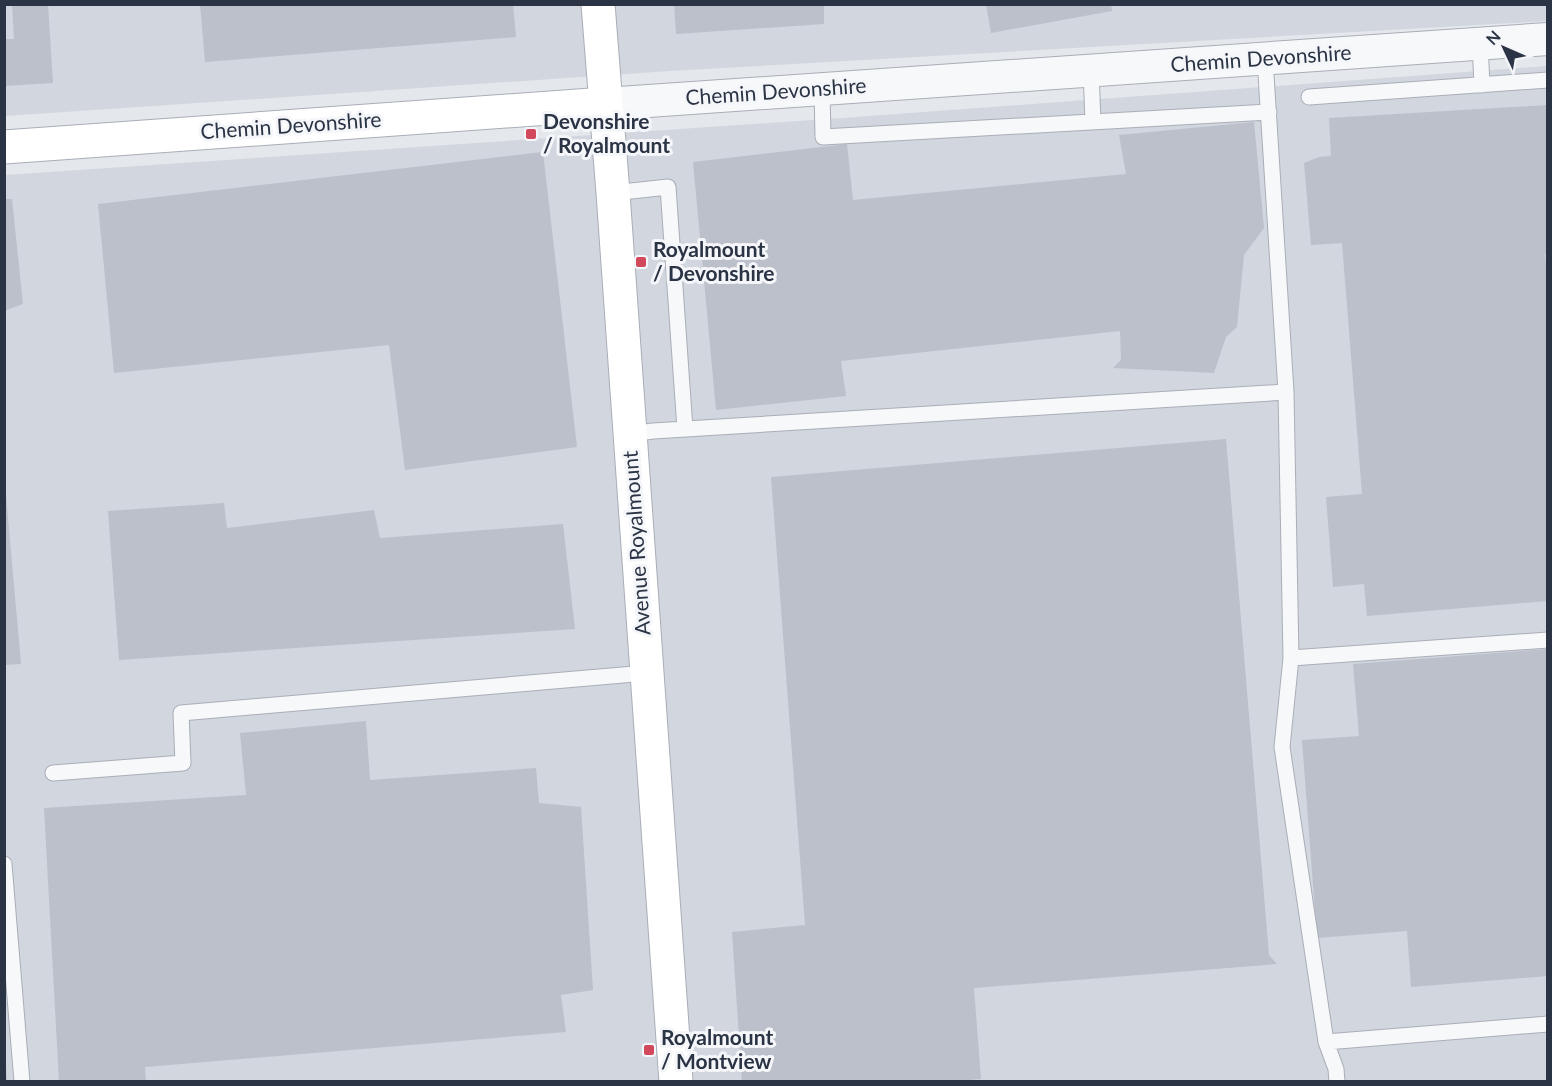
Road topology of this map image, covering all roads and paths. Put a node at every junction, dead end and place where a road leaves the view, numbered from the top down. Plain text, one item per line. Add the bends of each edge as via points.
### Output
1 (598, 4) edge
2 (1548, 39) edge
3 (1480, 43) junction
4 (1265, 59) junction
5 (1091, 71) junction
6 (1548, 80) edge
7 (1482, 85) junction
8 (822, 89) junction
9 (1308, 97) dead end
10 (605, 104) junction
11 (1269, 112) junction
12 (1093, 122) junction
13 (4, 147) edge
14 (613, 193) junction
15 (1286, 392) junction
16 (685, 429) junction
17 (630, 434) junction
18 (1548, 640) edge
19 (1291, 658) junction
20 (646, 673) junction
21 (53, 773) dead end
22 (4, 864) edge
23 (1548, 1024) edge
24 (1326, 1042) junction
25 (22, 1082) edge
26 (676, 1082) edge
27 (1337, 1082) edge

1 - 10 street, Avenue Royalmount
2 - 3 street, Chemin Devonshire
3 - 4 street, Chemin Devonshire
3 - 7 lane
4 - 5 street, Chemin Devonshire
4 - 11 lane
5 - 8 street, Chemin Devonshire
5 - 12 lane
6 - 7 lane
7 - 9 lane
8 - 10 street, Chemin Devonshire
8 - 12 lane via 823,137
10 - 13 street, Chemin Devonshire
10 - 14 street, Avenue Royalmount
11 - 12 lane
11 - 15 lane
14 - 16 lane via 668,187
14 - 17 street, Avenue Royalmount
15 - 16 lane
15 - 19 lane
16 - 17 lane
17 - 20 street, Avenue Royalmount
18 - 19 lane
19 - 24 lane via 1282,747
20 - 21 lane via 181,713 183,763
20 - 26 street, Avenue Royalmount
22 - 25 lane
23 - 24 lane
24 - 27 lane

